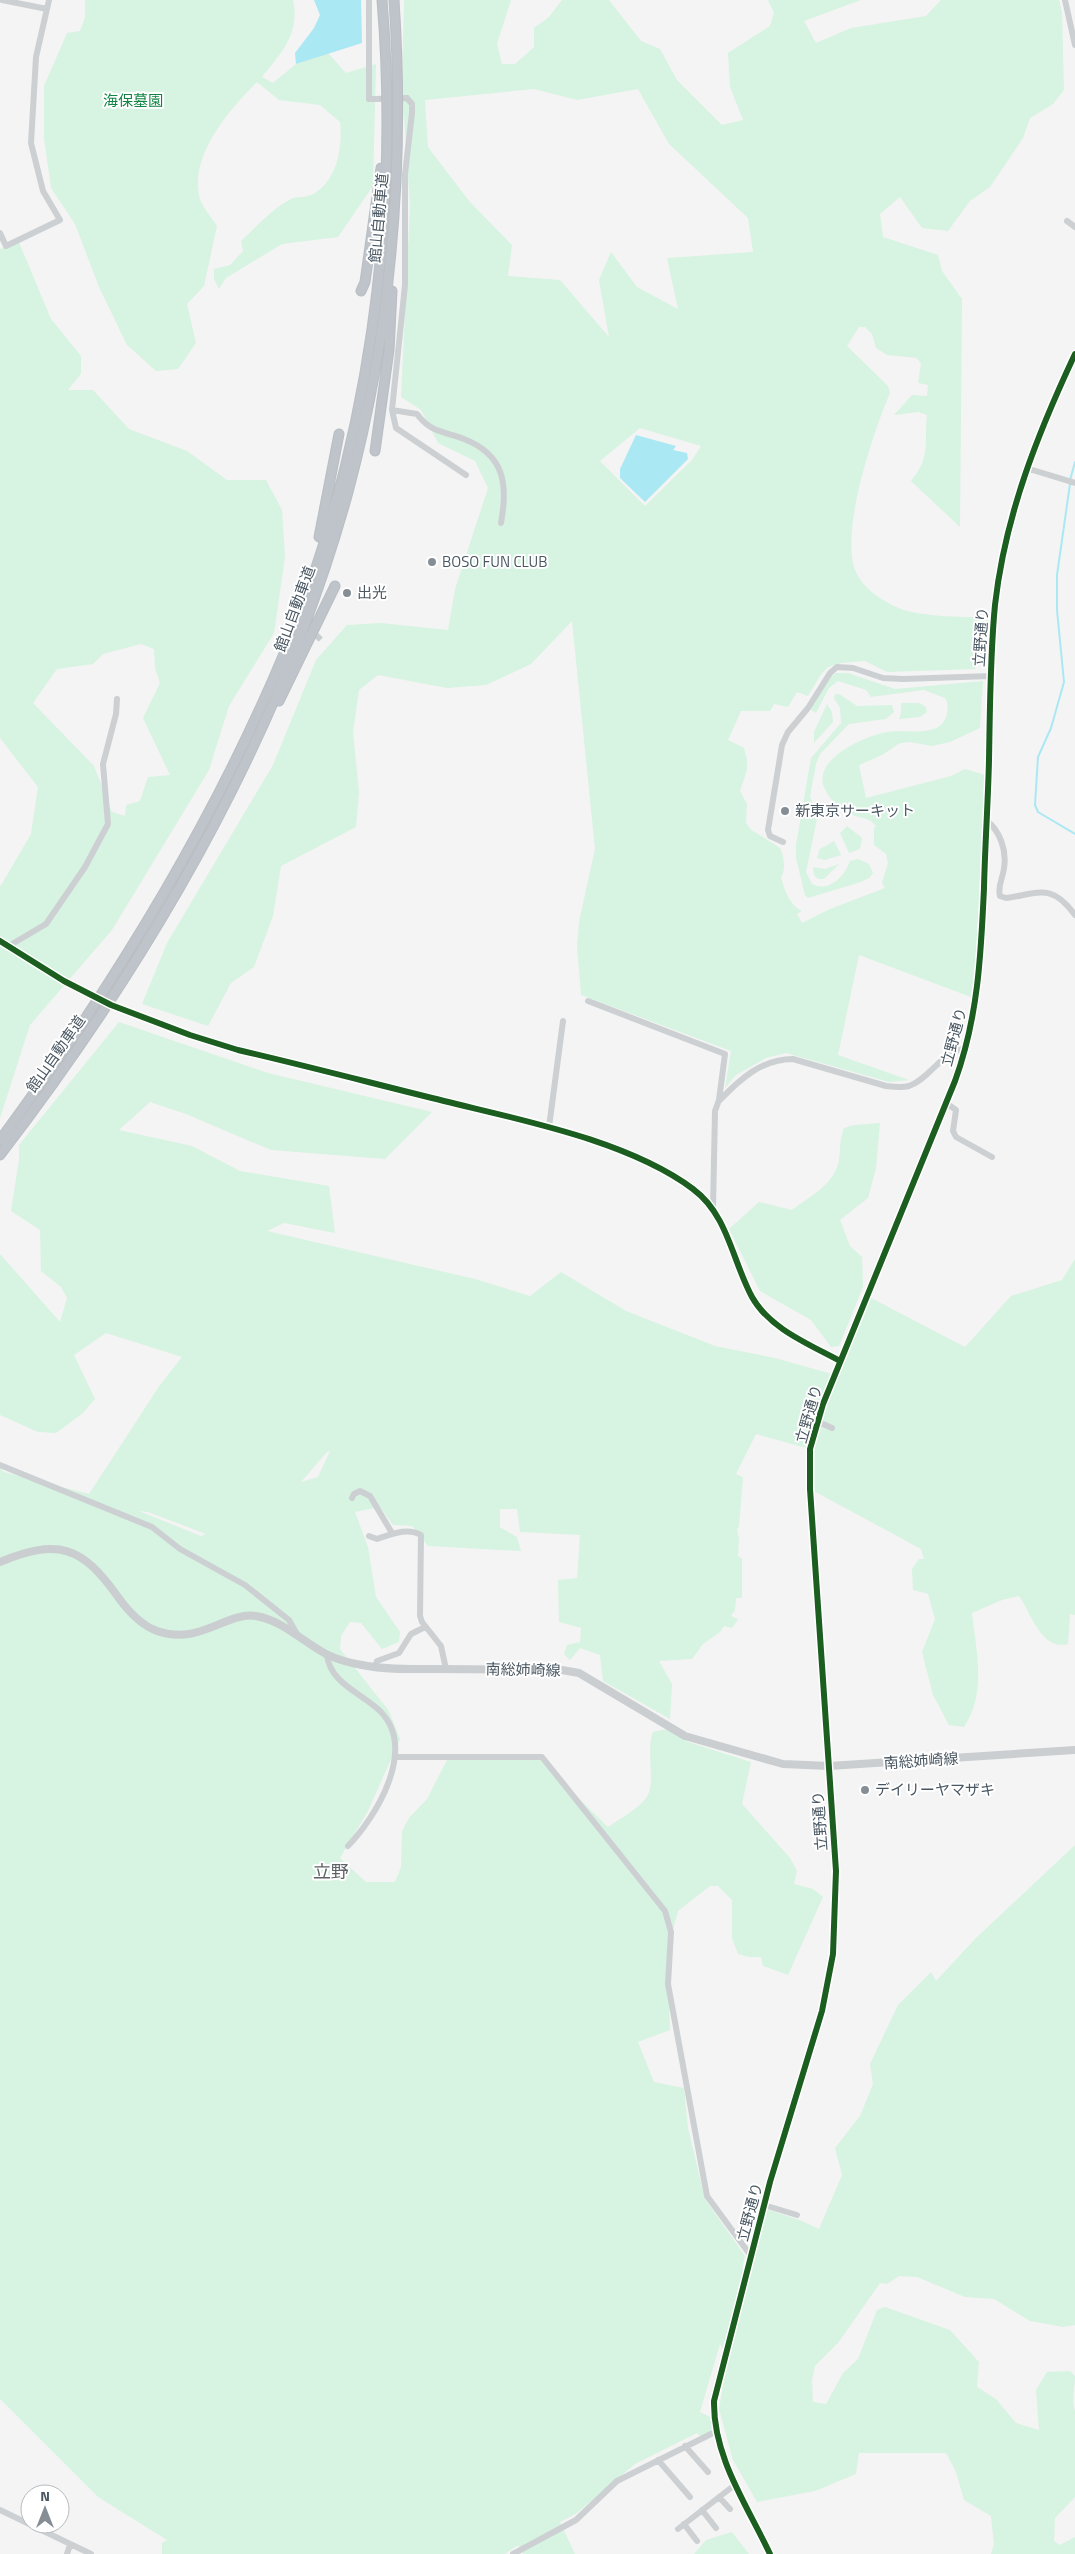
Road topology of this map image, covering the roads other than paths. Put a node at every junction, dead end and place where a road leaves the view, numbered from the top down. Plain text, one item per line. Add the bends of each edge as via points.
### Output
1 (2, 0) edge
2 (49, 0) edge
3 (369, 0) edge
4 (382, 0) edge
5 (394, 0) edge
6 (1065, 0) edge
7 (47, 9) junction
8 (1075, 45) edge
9 (407, 98) dead end
10 (376, 99) dead end
11 (387, 147) junction
12 (1067, 221) dead end
13 (393, 226) junction
14 (1075, 227) edge
15 (0, 233) edge
16 (361, 291) dead end
17 (1075, 354) edge
18 (392, 410) junction
19 (338, 434) dead end
20 (375, 451) dead end
21 (1026, 468) junction
22 (466, 475) dead end
23 (1075, 483) edge
24 (500, 523) dead end
25 (334, 586) dead end
26 (294, 626) junction
27 (991, 676) junction
28 (117, 699) dead end
29 (239, 774) junction
30 (987, 821) junction
31 (783, 842) dead end
32 (1075, 915) edge
33 (0, 942) edge
34 (7, 947) junction
35 (588, 1002) dead end
36 (564, 1021) dead end
37 (966, 1049) junction
38 (720, 1100) junction
39 (946, 1103) junction
40 (549, 1127) junction
41 (0, 1140) edge
42 (0, 1155) edge
43 (992, 1157) dead end
44 (713, 1210) junction
45 (840, 1361) junction
46 (805, 1416) dead end
47 (832, 1428) dead end
48 (0, 1464) edge
49 (352, 1498) dead end
50 (392, 1533) junction
51 (369, 1536) dead end
52 (0, 1562) edge
53 (425, 1627) junction
54 (299, 1637) junction
55 (328, 1655) junction
56 (375, 1667) junction
57 (446, 1669) junction
58 (1075, 1750) edge
59 (396, 1757) junction
60 (829, 1766) junction
61 (348, 1846) dead end
62 (764, 2205) junction
63 (797, 2215) dead end
64 (751, 2256) junction
65 (715, 2432) junction
66 (686, 2446) junction
67 (658, 2460) junction
68 (708, 2472) dead end
69 (736, 2484) junction
70 (690, 2497) dead end
71 (719, 2497) junction
72 (730, 2509) dead end
73 (0, 2510) edge
74 (702, 2510) junction
75 (684, 2524) junction
76 (716, 2528) dead end
77 (678, 2529) dead end
78 (697, 2541) dead end
79 (70, 2545) junction
80 (67, 2554) edge
81 (91, 2554) edge
82 (513, 2554) edge
83 (770, 2554) edge

1 - 7 street
2 - 7 street
3 - 10 street via 369,99
4 - 11 highway, 館山自動車道
5 - 13 highway, 館山自動車道 via 398,151
6 - 8 street
7 - 15 street via 36,57 31,143 43,191 60,220 6,246
9 - 18 street via 412,104 412,113 405,174 405,285
11 - 16 highway
11 - 26 highway, 館山自動車道 via 378,276 359,403 332,515
12 - 14 street
13 - 20 highway via 389,350
13 - 29 highway, 館山自動車道 via 373,383 341,518 294,653
17 - 21 street, 立野通り
18 - 22 street via 396,428
18 - 24 street via 417,414 425,426 465,440 495,462 505,486
19 - 26 highway via 322,527
21 - 23 street
21 - 27 street, 立野通り via 999,579
25 - 29 highway via 297,667
26 - 41 highway, 館山自動車道 via 231,770 166,891 72,1040
27 - 30 street, 立野通り
27 - 31 street via 883,678 845,667 838,667 830,673 782,745 768,830 770,836
28 - 34 street via 103,764 108,824 85,867 46,924
29 - 42 highway, 館山自動車道 via 173,896 111,998
30 - 32 street via 997,831 1003,850 1005,866 1000,896 1056,894
30 - 37 street, 立野通り via 980,971
33 - 34 street
34 - 40 street, bridge via 64,981 141,1017 238,1050
35 - 38 street via 725,1054
36 - 40 street
37 - 38 street via 954,1052 914,1084 901,1088 778,1059 736,1082
37 - 39 street, 立野通り
38 - 44 street via 714,1111
39 - 43 street via 956,1110 953,1132 956,1137
39 - 45 street, 立野通り
40 - 44 street via 657,1167 694,1189
44 - 45 street via 722,1222 753,1298 763,1311 779,1326
45 - 60 street, 立野通り via 814,1430 810,1468
46 - 47 street, bridge
48 - 54 street via 152,1527 180,1549 245,1585 289,1620
49 - 50 street via 360,1491 370,1496
50 - 51 street via 377,1539
50 - 53 street via 422,1535 420,1616
52 - 54 main road, 南総姉崎線 via 26,1551 44,1549 77,1555 102,1574 128,1610 157,1631 172,1635 200,1633 239,1618 254,1616 272,1620
53 - 56 street via 411,1634 399,1653 378,1661
53 - 57 street via 441,1646
54 - 55 main road, 南総姉崎線
55 - 56 main road, 南総姉崎線
55 - 59 street via 336,1676 382,1713 394,1738
56 - 57 main road, 南総姉崎線
57 - 60 main road, 南総姉崎線 via 579,1673 685,1736 784,1764
58 - 60 main road, 南総姉崎線
59 - 61 street via 388,1783 366,1827
59 - 64 street via 542,1757 665,1911 671,1932 668,1984 708,2196
60 - 62 street, 立野通り via 836,1871 831,1970 822,2011
62 - 63 street
62 - 64 street, 立野通り
64 - 65 street, 立野通り via 717,2385
65 - 66 street
65 - 69 street, 立野通り
66 - 67 street
66 - 68 street
67 - 70 street
67 - 82 street via 617,2481 576,2520
69 - 71 street
69 - 83 street, 立野通り
71 - 72 street
71 - 74 street
73 - 79 street
74 - 75 street
74 - 76 street
75 - 77 street
75 - 78 street
79 - 80 street
79 - 81 street

